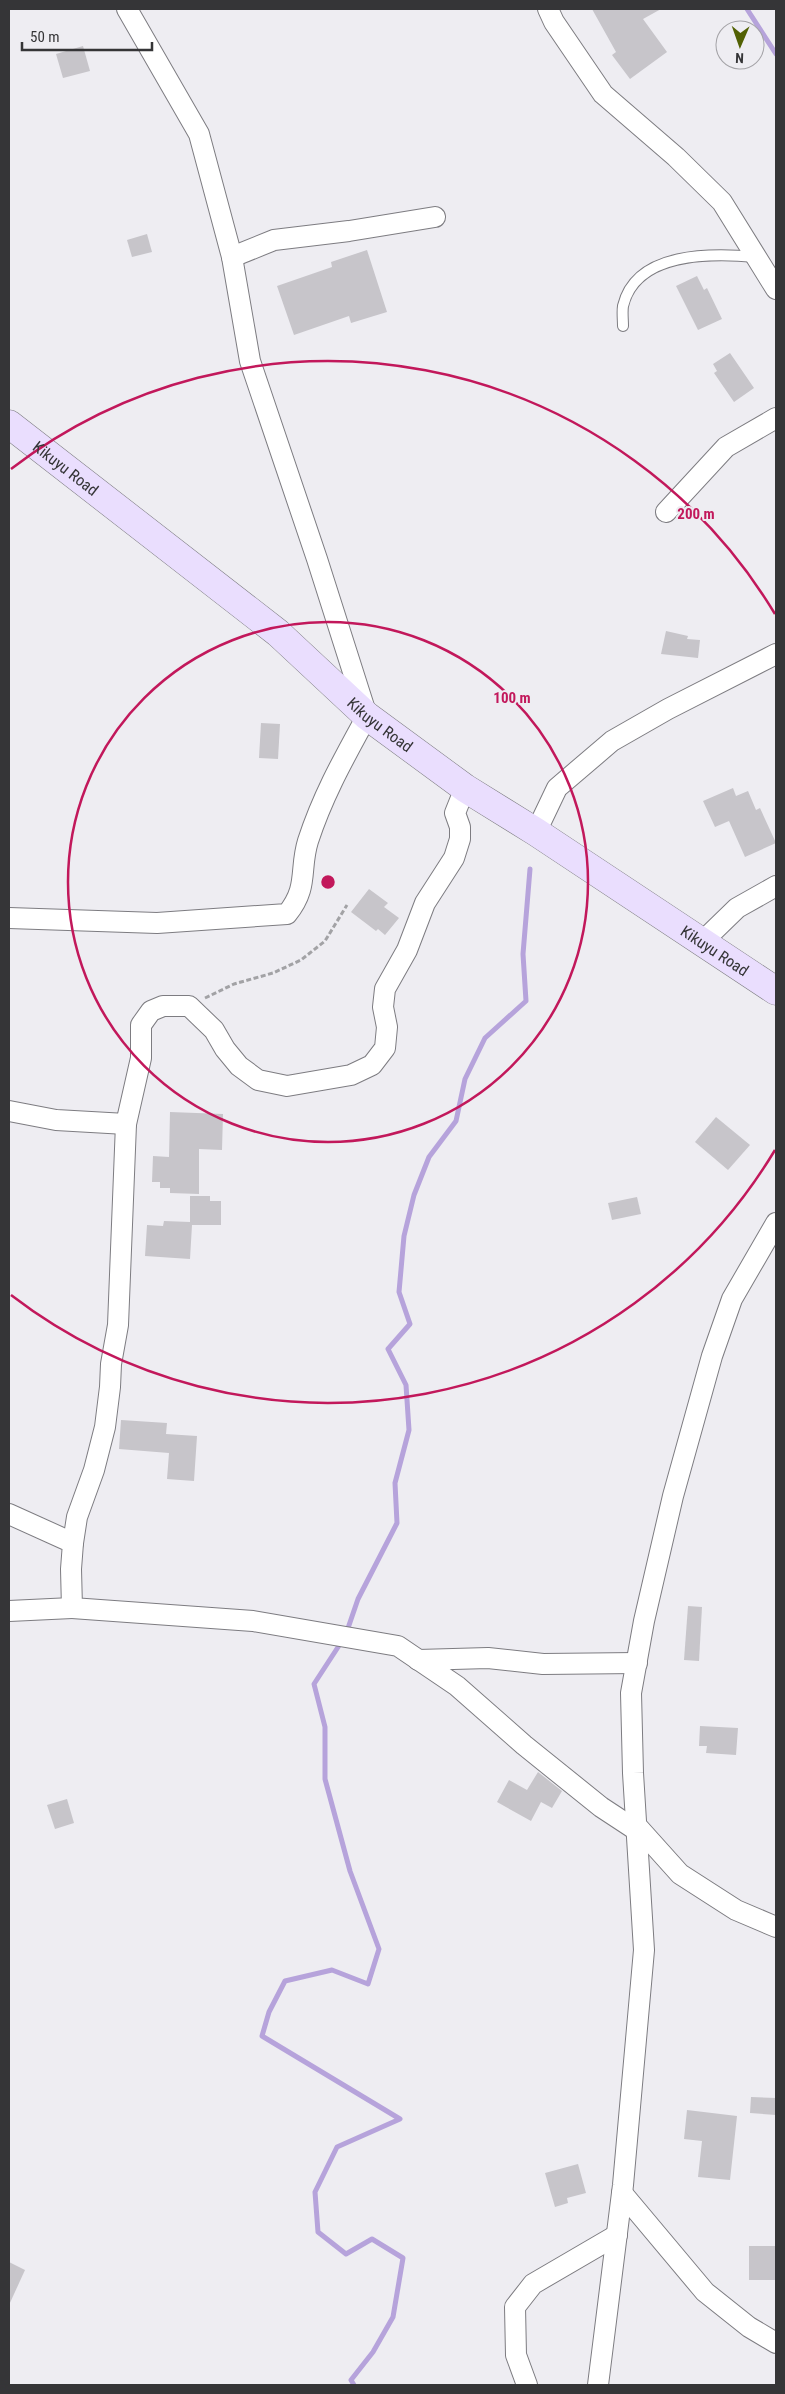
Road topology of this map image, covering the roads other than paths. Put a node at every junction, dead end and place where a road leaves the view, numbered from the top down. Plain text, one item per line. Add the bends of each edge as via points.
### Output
1 (126, 9) edge
2 (548, 9) edge
3 (435, 217) dead end
4 (232, 257) junction
5 (756, 257) junction
6 (776, 289) edge
7 (623, 326) dead end
8 (776, 418) edge
9 (9, 424) edge
10 (666, 512) dead end
11 (776, 654) edge
12 (367, 716) junction
13 (465, 788) junction
14 (536, 832) junction
15 (776, 886) edge
16 (9, 918) edge
17 (702, 942) junction
18 (776, 991) edge
19 (9, 1110) edge
20 (126, 1124) junction
21 (776, 1223) edge
22 (9, 1514) edge
23 (73, 1543) junction
24 (72, 1608) junction
25 (9, 1611) edge
26 (418, 1660) junction
27 (636, 1663) junction
28 (636, 1828) junction
29 (776, 1927) edge
30 (622, 2193) junction
31 (617, 2235) junction
32 (776, 2343) edge
33 (527, 2385) edge
34 (598, 2385) edge

1 - 4 street via 199,134
2 - 5 street via 603,94 716,196
3 - 4 street via 274,240
4 - 12 street via 250,361
5 - 6 street
5 - 7 lane via 702,256 668,262 648,270 632,287 623,307
8 - 10 street via 726,447
9 - 12 main road, Kikuyu Road via 278,633
11 - 14 street via 612,741 557,788
12 - 13 main road, Kikuyu Road
12 - 16 street via 328,787 308,844 304,878 297,901 287,914 157,923
13 - 14 main road, Kikuyu Road
13 - 20 street via 455,812 460,839 454,858 425,903 407,950 385,988 385,1048 372,1065 351,1075 306,1084 287,1086 258,1080 240,1066 214,1030 189,1006 163,1006 151,1012 141,1025 141,1058
14 - 17 main road, Kikuyu Road
15 - 17 street via 737,908
17 - 18 main road, Kikuyu Road
19 - 20 street via 56,1120
20 - 23 street via 115,1348 104,1427
21 - 27 street via 732,1299 712,1356 673,1496
22 - 23 street
23 - 24 street
24 - 25 street
24 - 26 street via 253,1620 398,1646
26 - 27 street via 488,1658 543,1664
26 - 28 street via 457,1686 601,1807
27 - 28 street via 631,1693
28 - 29 street via 680,1874 736,1910
28 - 30 street via 644,1950
30 - 31 street
30 - 32 street via 705,2292
31 - 33 street via 533,2284 515,2307 516,2355
31 - 34 street

